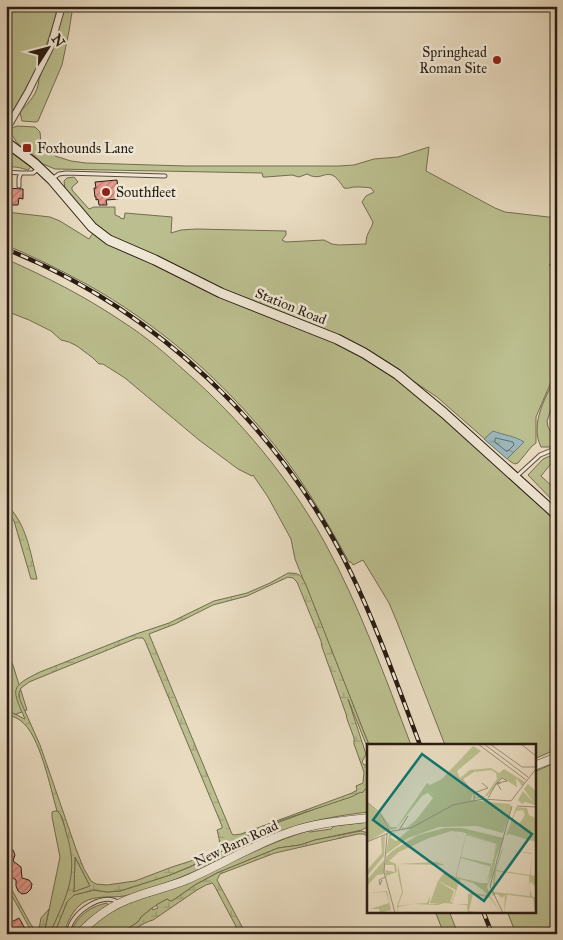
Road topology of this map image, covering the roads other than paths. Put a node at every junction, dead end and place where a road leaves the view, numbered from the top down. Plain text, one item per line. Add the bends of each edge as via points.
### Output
1 (62, 6) edge
2 (7, 126) edge
3 (6, 142) edge
4 (39, 168) junction
5 (6, 172) edge
6 (21, 172) junction
7 (165, 176) dead end
8 (52, 180) junction
9 (19, 186) dead end
10 (557, 404) edge
11 (557, 411) edge
12 (557, 448) edge
13 (516, 477) junction
14 (557, 514) edge
15 (557, 757) edge
16 (536, 765) edge
17 (367, 818) edge
18 (118, 904) junction
19 (69, 934) edge
20 (79, 934) edge

1 - 2 street via 50,48
3 - 4 main road, Station Road
4 - 6 lane via 34,173
4 - 8 main road, Station Road
5 - 6 lane
6 - 9 lane
7 - 8 lane via 66,173
8 - 13 main road, Station Road via 102,236 221,293 329,336 387,367
10 - 11 lane
12 - 13 lane via 540,455
13 - 14 main road, Station Road
15 - 16 street
17 - 18 street, New Barn Road via 329,822 291,831 196,876
18 - 19 lane, New Barn Road via 108,900 86,906 71,924
18 - 20 street, New Barn Road

